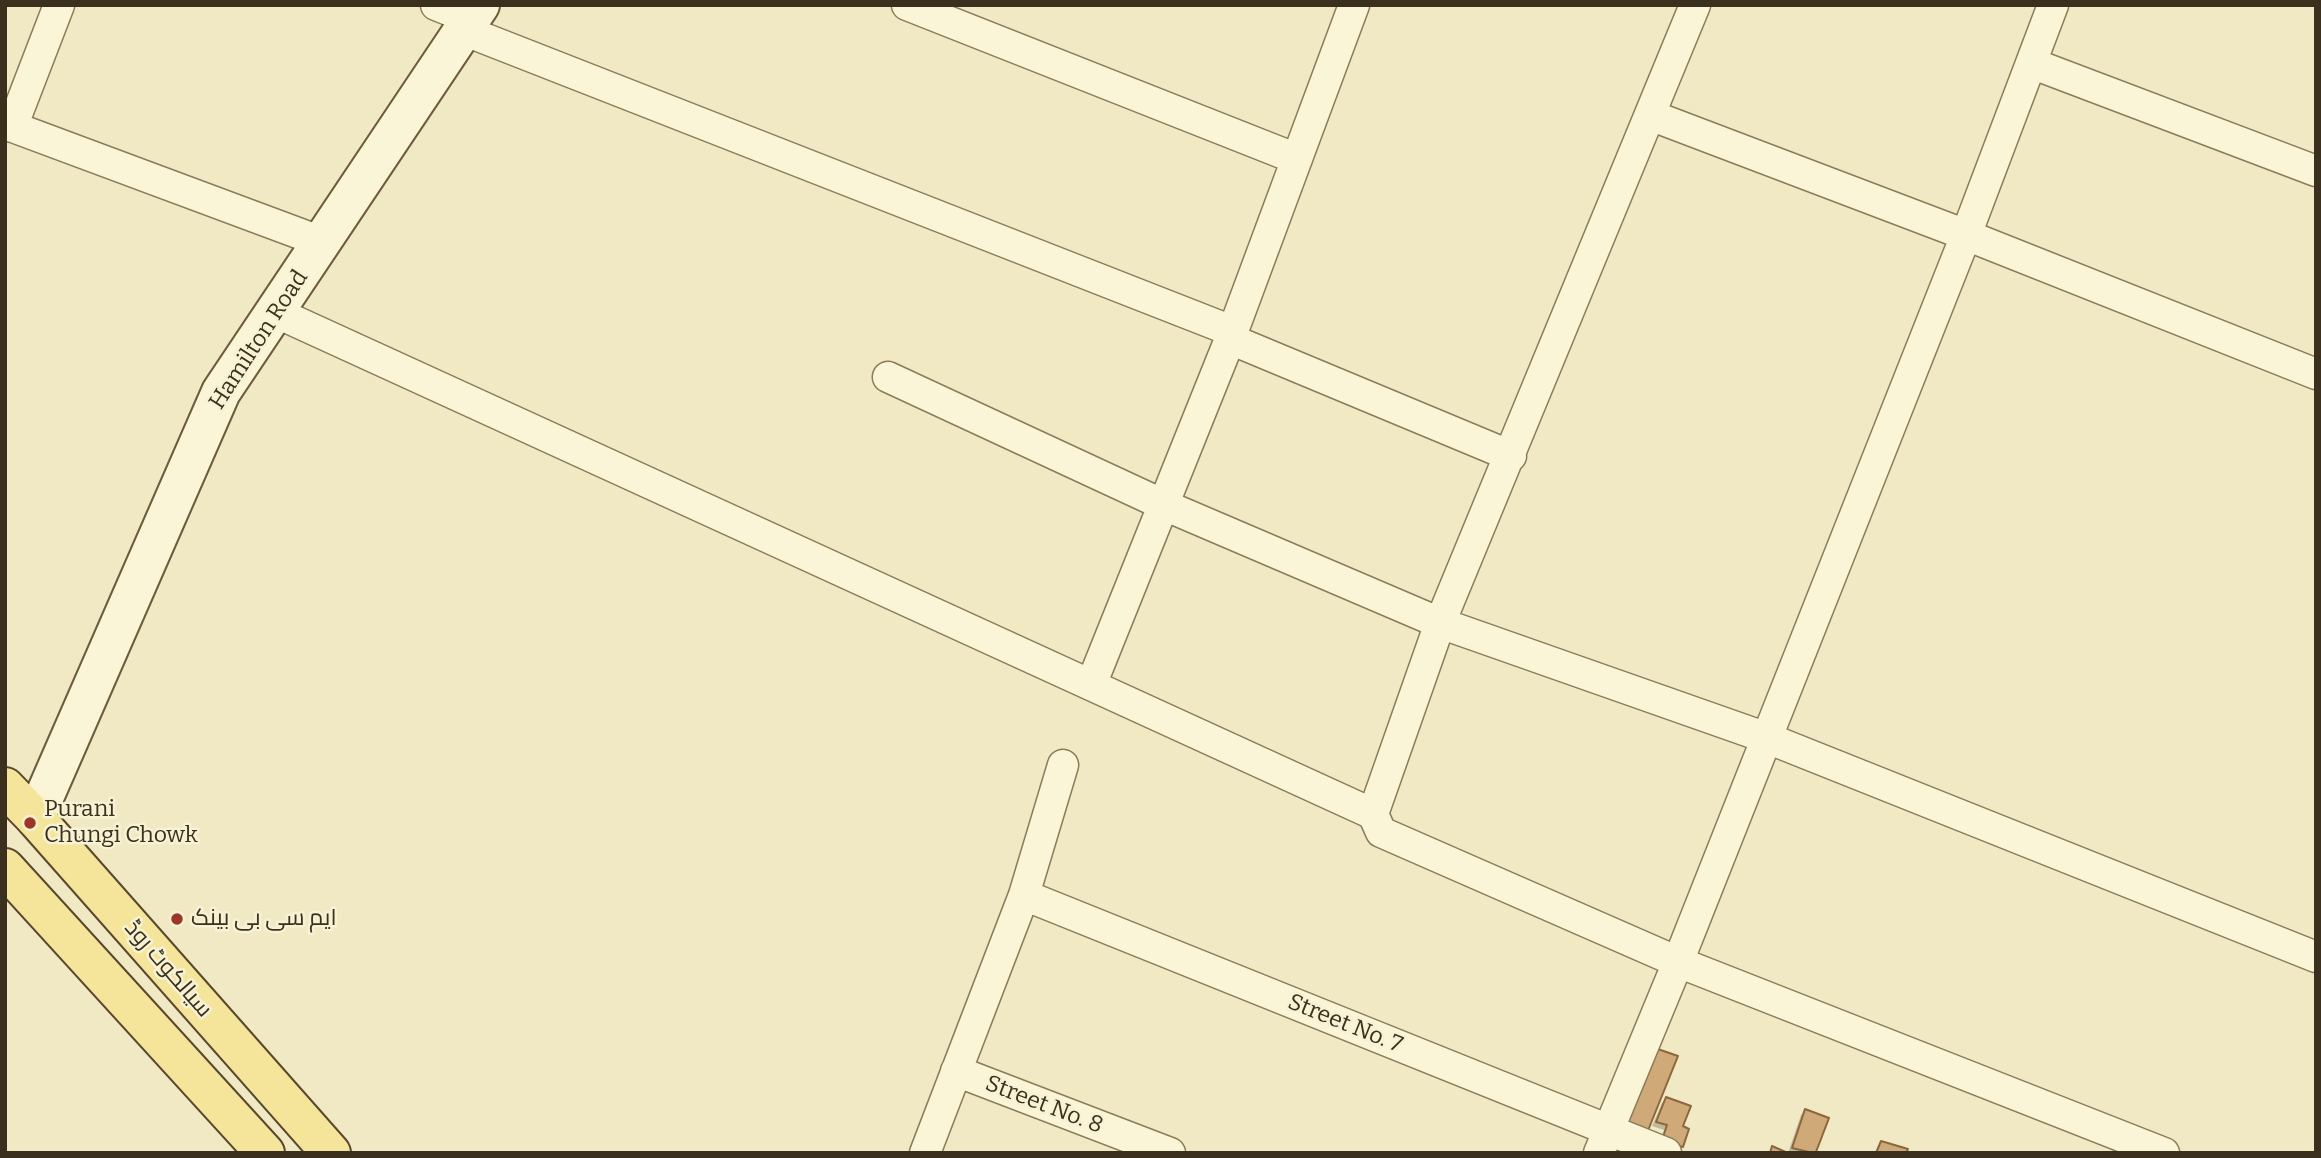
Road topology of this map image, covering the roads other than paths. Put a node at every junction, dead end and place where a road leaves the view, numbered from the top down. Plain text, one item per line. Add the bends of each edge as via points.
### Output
1 (59, 5) edge
2 (436, 5) edge
3 (907, 5) edge
4 (1354, 5) edge
5 (1695, 5) edge
6 (2053, 5) edge
7 (471, 18) edge
8 (2031, 63) junction
9 (1650, 115) junction
10 (9, 125) edge
11 (1297, 159) junction
12 (2316, 171) edge
13 (1966, 235) junction
14 (322, 242) junction
15 (275, 312) junction
16 (1231, 335) junction
17 (2316, 374) edge
18 (888, 377) dead end
19 (1511, 456) junction
20 (1164, 505) junction
21 (1440, 623) junction
22 (1091, 685) junction
23 (1767, 738) junction
24 (1063, 765) dead end
25 (5, 787) edge
26 (1373, 814) junction
27 (35, 818) junction
28 (9, 884) edge
29 (1024, 895) junction
30 (126, 922) junction
31 (2316, 957) edge
32 (87, 958) junction
33 (1678, 962) junction
34 (956, 1071) junction
35 (1603, 1141) edge
36 (265, 1153) edge
37 (331, 1153) edge
38 (925, 1153) edge
39 (1170, 1153) edge
40 (1666, 1153) edge
41 (2164, 1153) edge

1 - 10 street
2 - 7 street
3 - 11 street
4 - 11 street
5 - 9 street
6 - 8 street
7 - 14 street, Hamilton Road
7 - 16 street
8 - 12 street
8 - 13 street
9 - 13 street
9 - 19 street
10 - 14 street
11 - 16 street
13 - 17 street
13 - 23 street
14 - 15 street, Hamilton Road
15 - 22 street
15 - 27 street, Hamilton Road via 220,392
16 - 19 street
16 - 20 street
18 - 20 street
19 - 21 street
20 - 21 street
20 - 22 street
21 - 23 street
21 - 26 street
22 - 26 street
23 - 31 street
23 - 33 street
24 - 29 street
25 - 27 main road, سیالکوٹ روڈ
26 - 33 street via 1381,832
27 - 30 main road, سیالکوٹ روڈ
28 - 32 main road
29 - 34 street
29 - 35 street, Street No. 7
30 - 32 main road
30 - 37 main road, سیالکوٹ روڈ
32 - 36 main road
33 - 35 street
33 - 41 street
34 - 38 street
34 - 39 street, Street No. 8
35 - 40 street, Street No. 7

